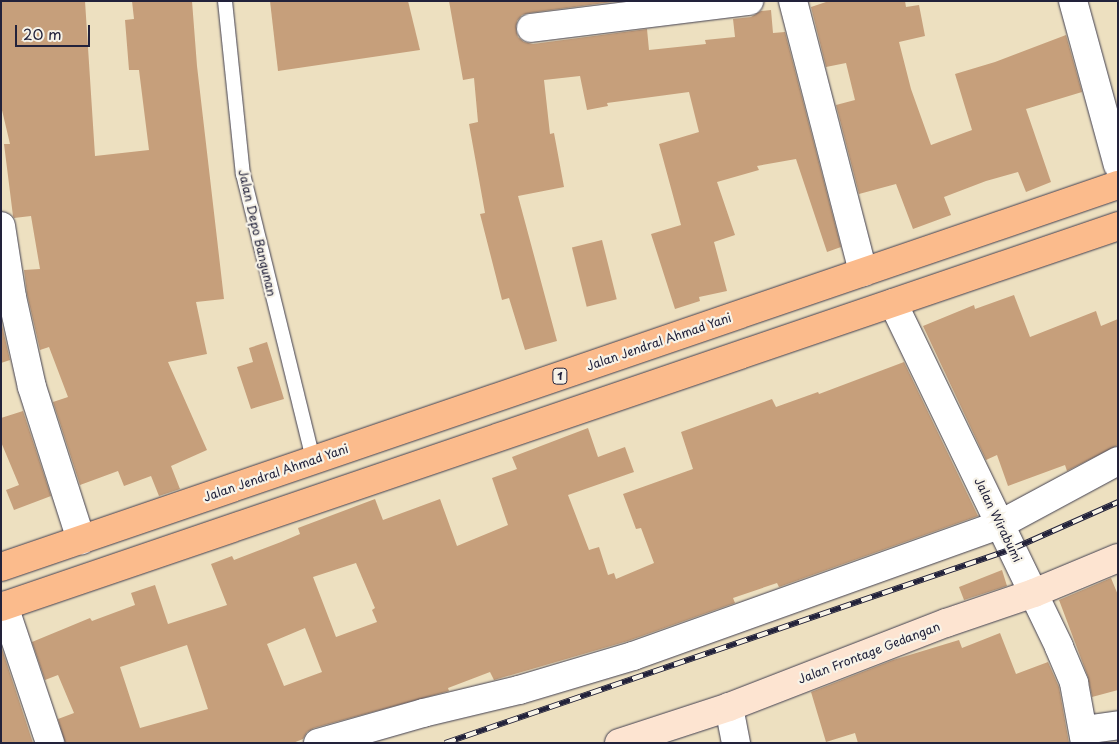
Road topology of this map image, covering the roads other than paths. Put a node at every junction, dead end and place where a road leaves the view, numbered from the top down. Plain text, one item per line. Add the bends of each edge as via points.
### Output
1 (225, 1) edge
2 (749, 1) edge
3 (793, 1) edge
4 (1072, 1) edge
5 (531, 28) dead end
6 (1118, 165) edge
7 (1118, 185) edge
8 (1, 226) edge
9 (1118, 226) edge
10 (863, 272) junction
11 (893, 303) junction
12 (313, 460) junction
13 (1118, 461) edge
14 (999, 525) junction
15 (81, 540) junction
16 (1118, 558) edge
17 (1, 567) edge
18 (1034, 593) junction
19 (3, 607) edge
20 (729, 707) junction
21 (1118, 725) edge
22 (1085, 736) edge
23 (50, 743) edge
24 (318, 743) edge
25 (619, 743) edge
26 (736, 743) edge

1 - 12 lane, Jalan Depo Bangunan via 243,174
2 - 5 street
3 - 10 street
4 - 6 street
7 - 10 highway, Jalan Jendral Ahmad Yani / 1
8 - 15 street via 12,297 32,387
9 - 11 highway
10 - 12 highway, Jalan Jendral Ahmad Yani / 1
11 - 14 street, Jalan Wirabumi
11 - 19 highway
12 - 15 highway, Jalan Jendral Ahmad Yani / 1
13 - 14 street
14 - 18 street, Jalan Wirabumi
14 - 24 street via 633,656
15 - 17 highway, Jalan Jendral Ahmad Yani / 1
16 - 18 street, Jalan Frontage Gedangan
18 - 20 street, Jalan Frontage Gedangan via 946,623
18 - 22 street, Jalan Wirabumi via 1074,683
19 - 23 street
20 - 25 street, Jalan Frontage Gedangan
20 - 26 street
21 - 22 street

